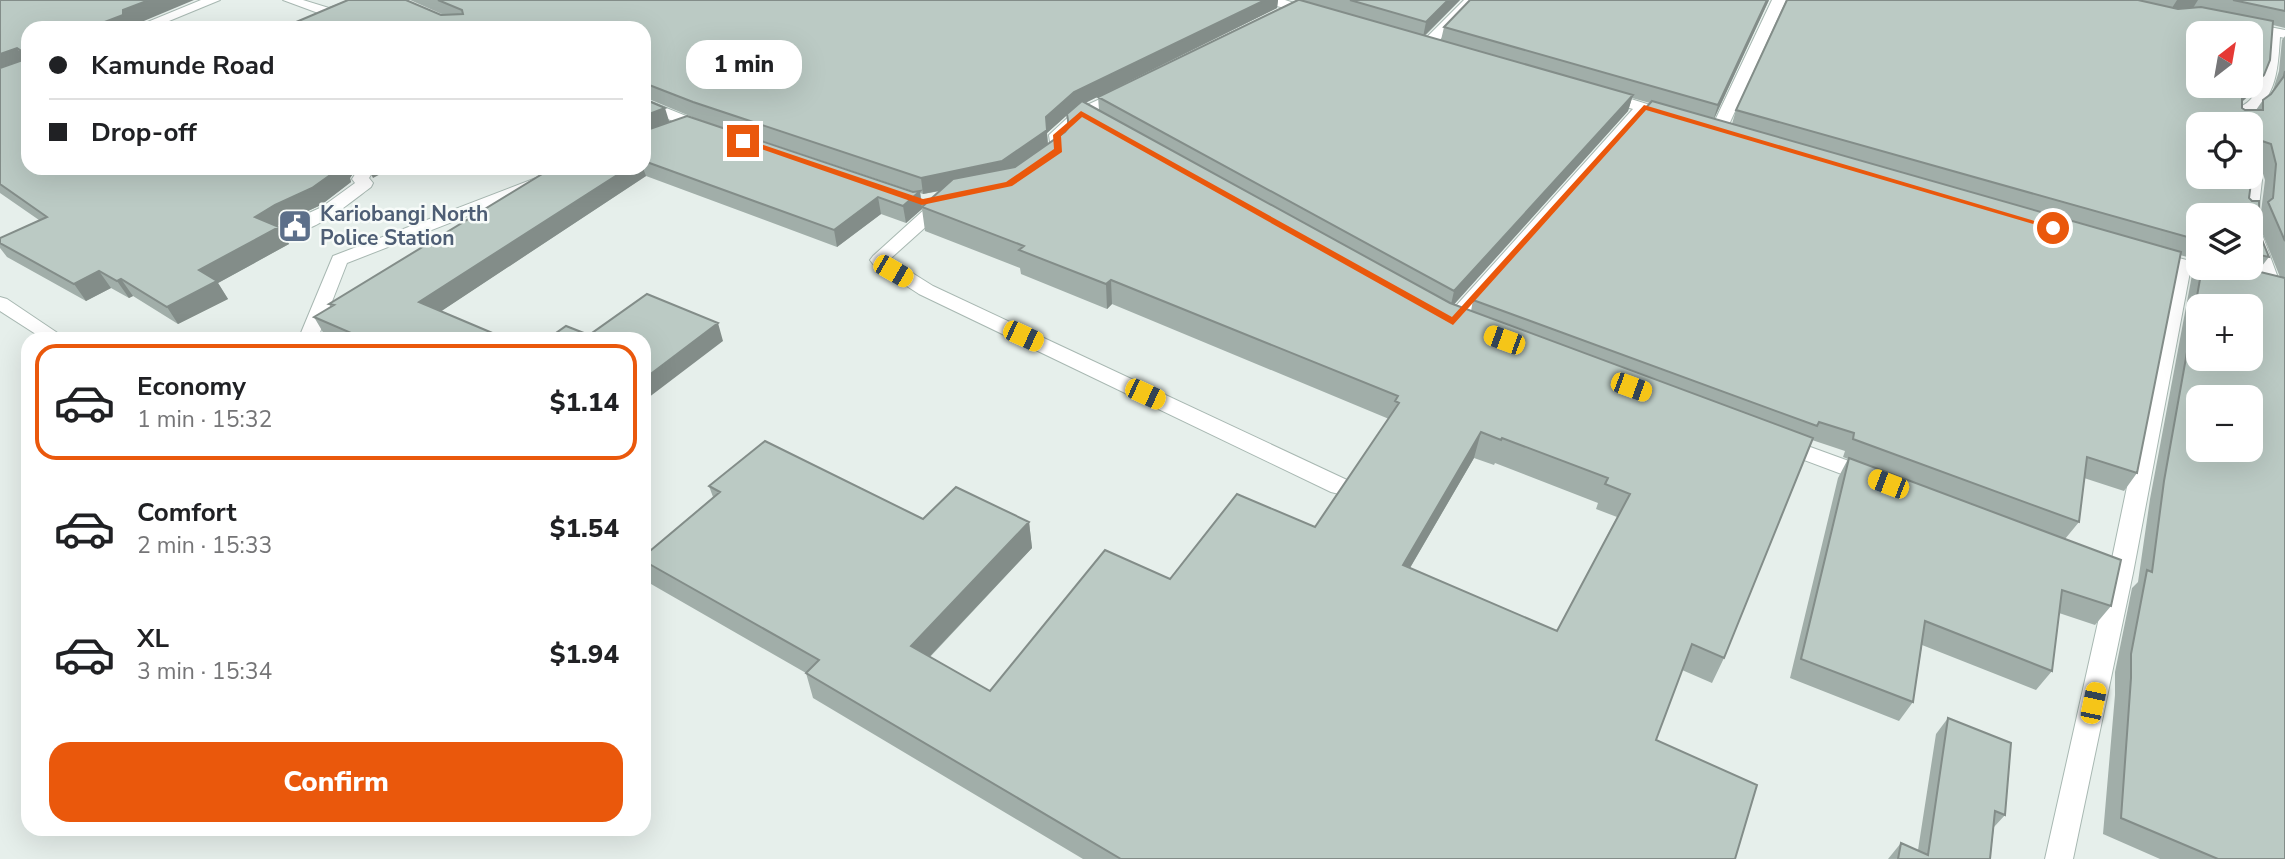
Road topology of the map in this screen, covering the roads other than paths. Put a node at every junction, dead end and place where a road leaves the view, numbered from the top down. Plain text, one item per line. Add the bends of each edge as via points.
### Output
1 (213, 0) edge
2 (290, 0) edge
3 (363, 0) edge
4 (1270, 0) edge
5 (1471, 0) edge
6 (1779, 0) edge
7 (1297, 7) junction
8 (329, 13) junction
9 (1273, 19) edge
10 (1336, 19) edge
11 (158, 21) edge
12 (311, 21) edge
13 (2279, 33) edge
14 (1426, 46) edge
15 (1141, 83) edge
16 (1593, 93) edge
17 (651, 107) edge
18 (1644, 107) junction
19 (2243, 112) edge
20 (1081, 113) junction
21 (1681, 119) edge
22 (691, 124) junction
23 (1105, 126) edge
24 (1718, 131) edge
25 (668, 133) edge
26 (717, 133) edge
27 (1029, 170) edge
28 (363, 175) edge
29 (559, 175) edge
30 (922, 202) edge
31 (291, 228) dead end
32 (2142, 253) edge
33 (2263, 262) edge
34 (2182, 265) junction
35 (2186, 266) edge
36 (2272, 287) edge
37 (0, 303) edge
38 (1479, 331) edge
39 (46, 332) edge
40 (310, 332) edge
41 (1759, 435) edge
42 (1888, 484) edge
43 (1339, 486) edge
44 (2059, 859) edge

1 - 11 street
2 - 8 street
3 - 8 street
4 - 7 street
5 - 14 street
6 - 24 street
7 - 9 street
7 - 10 street
8 - 12 street
13 - 19 street via 2270,80 2253,108
15 - 20 street
16 - 18 street
17 - 22 street
18 - 21 street
18 - 38 street via 1447,318
20 - 23 street
20 - 27 street via 1057,135 1059,150
22 - 25 street
22 - 26 street
28 - 31 street via 360,180 365,183 328,211
29 - 40 street via 339,260
30 - 43 street via 952,197 879,260 926,290
32 - 34 street
33 - 36 street
34 - 35 street
34 - 44 street via 2115,571
37 - 39 street
41 - 42 street

